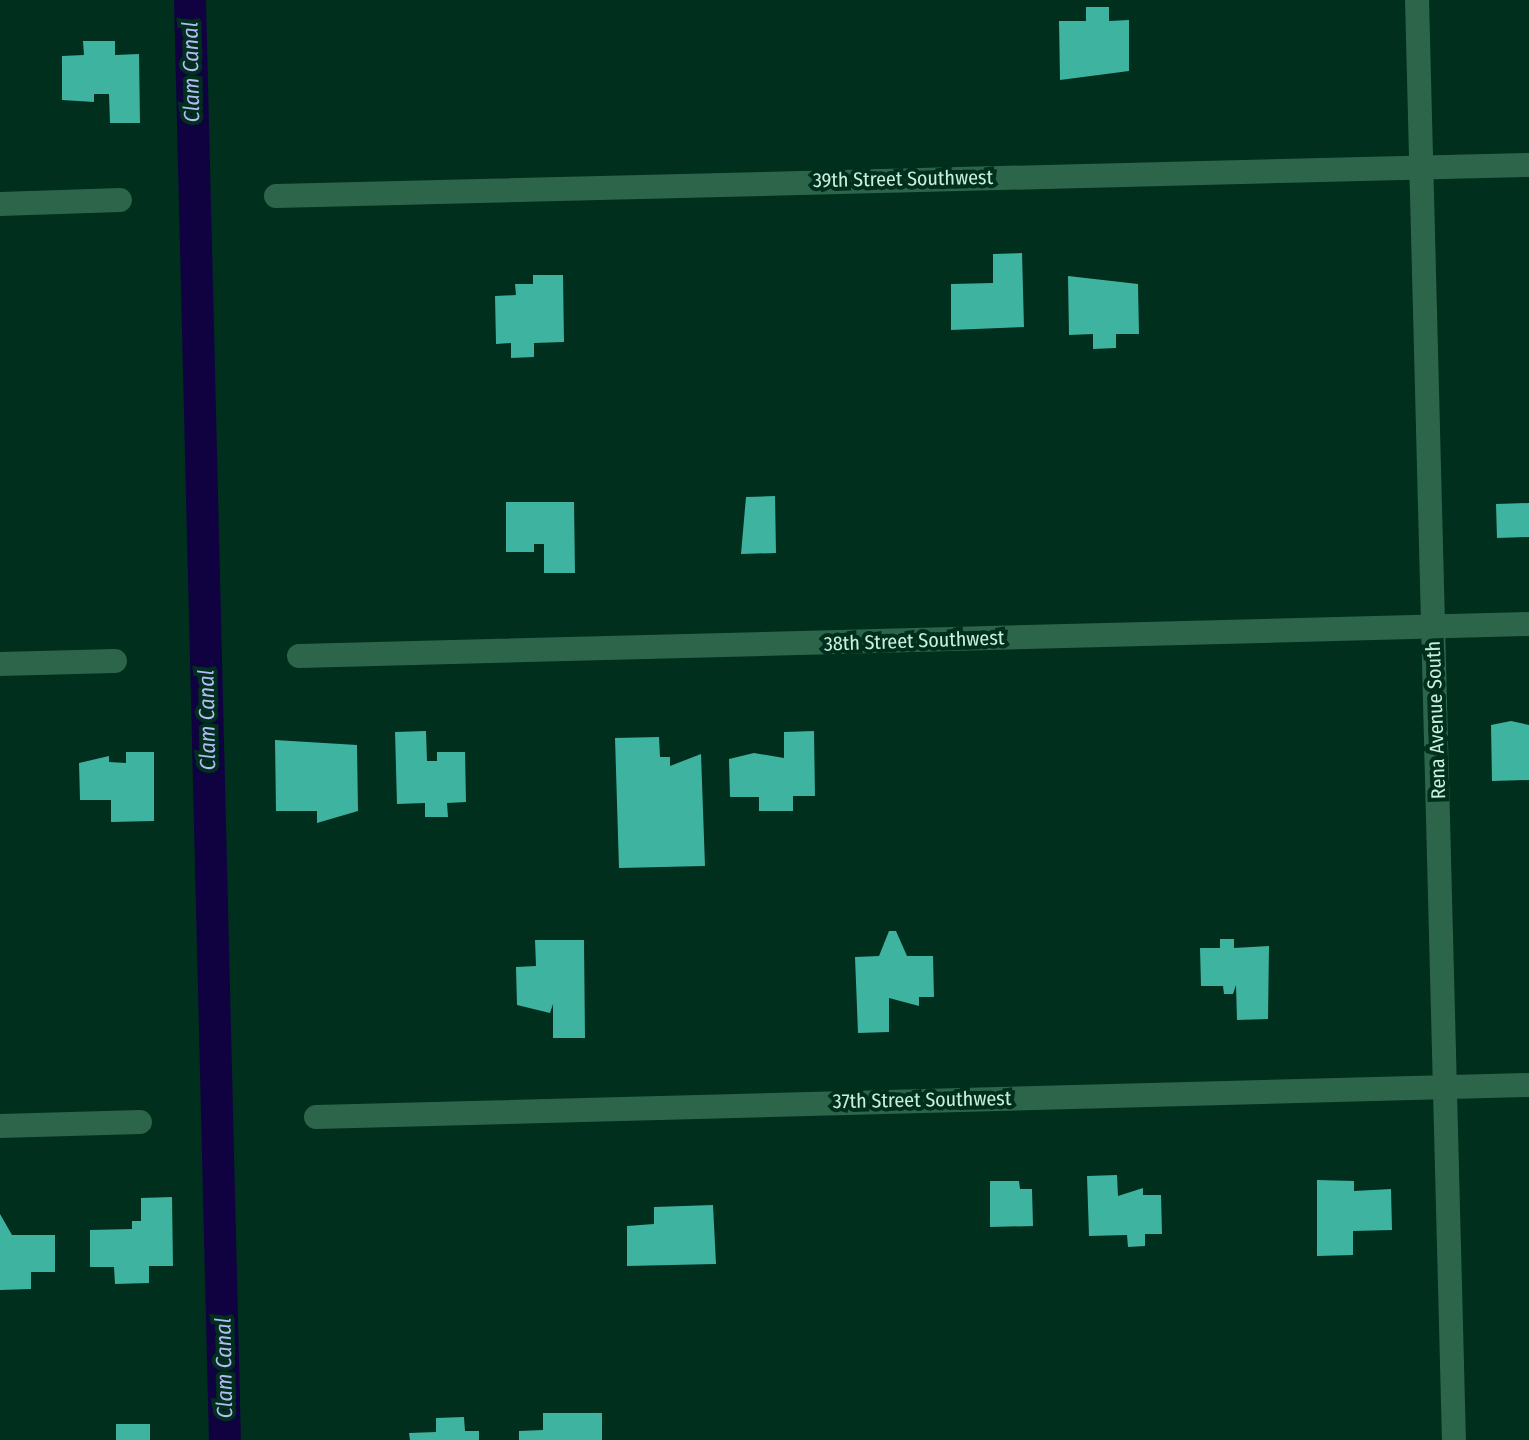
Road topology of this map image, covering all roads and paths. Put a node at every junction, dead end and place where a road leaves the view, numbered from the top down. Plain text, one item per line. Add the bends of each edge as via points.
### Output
1 (1417, 0) edge
2 (1529, 165) edge
3 (1421, 166) junction
4 (276, 196) dead end
5 (120, 200) dead end
6 (0, 204) edge
7 (1529, 624) edge
8 (1432, 627) junction
9 (299, 656) dead end
10 (115, 661) dead end
11 (0, 664) edge
12 (1529, 1085) edge
13 (1446, 1087) junction
14 (316, 1117) dead end
15 (140, 1122) dead end
16 (0, 1126) edge
17 (1454, 1440) edge

1 - 3 street, Rena Avenue South
2 - 3 street, 39th Street Southwest
3 - 4 street, 39th Street Southwest
3 - 8 street, Rena Avenue South
5 - 6 street
7 - 8 street, 38th Street Southwest
8 - 9 street, 38th Street Southwest
8 - 13 street, Rena Avenue South
10 - 11 street
12 - 13 street, 37th Street Southwest
13 - 14 street, 37th Street Southwest
13 - 17 street, Rena Avenue South
15 - 16 street

